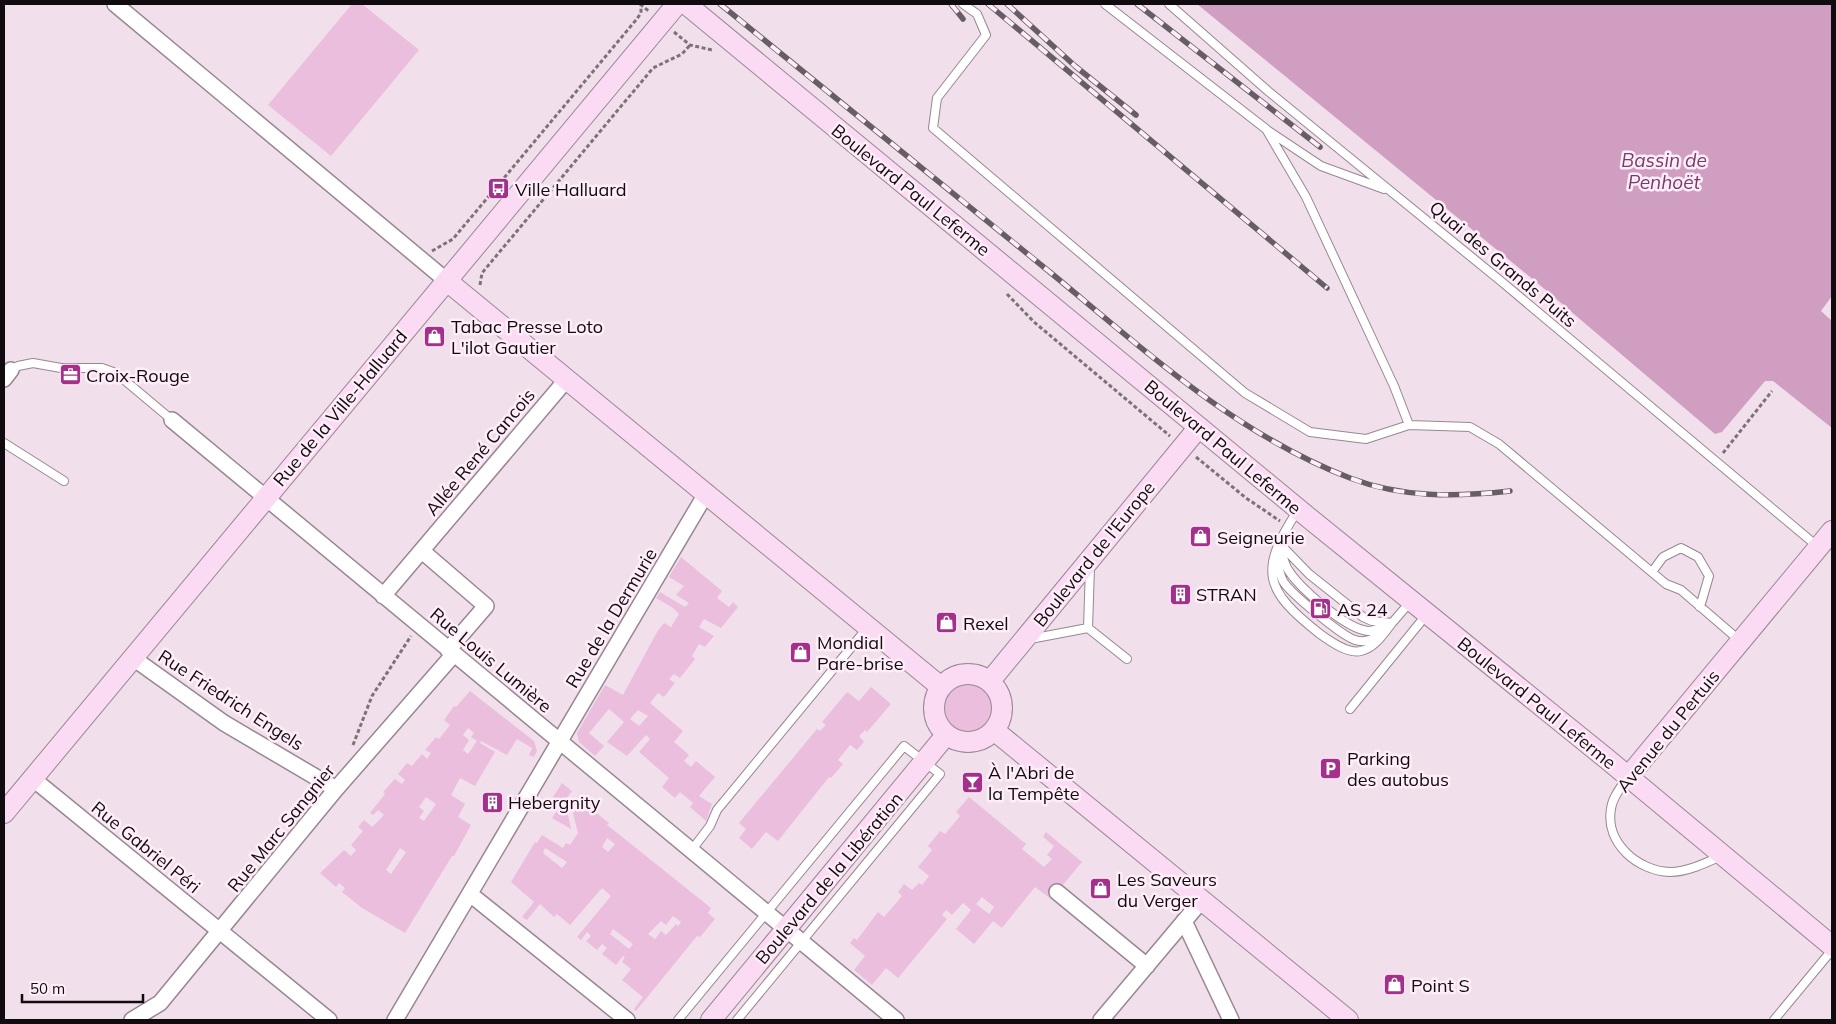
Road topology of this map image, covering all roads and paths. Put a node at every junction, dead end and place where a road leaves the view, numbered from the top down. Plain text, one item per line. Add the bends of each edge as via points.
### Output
1 (115, 4) edge
2 (641, 4) edge
3 (677, 4) edge
4 (686, 4) edge
5 (963, 4) edge
6 (1105, 4) edge
7 (1169, 4) edge
8 (690, 45) dead end
9 (1266, 129) junction
10 (1391, 191) junction
11 (424, 262) junction
12 (447, 281) junction
13 (478, 306) junction
14 (7, 375) edge
15 (567, 379) junction
16 (1772, 391) dead end
17 (172, 420) joint
18 (1408, 425) junction
19 (1199, 427) junction
20 (4, 443) edge
21 (1716, 461) junction
22 (64, 481) dead end
23 (707, 492) junction
24 (266, 498) junction
25 (1298, 509) junction
26 (1828, 540) edge
27 (1278, 542) junction
28 (422, 550) junction
29 (1091, 558) junction
30 (1652, 572) junction
31 (383, 596) junction
32 (1700, 607) junction
33 (1419, 608) junction
34 (1392, 623) junction
35 (419, 625) junction
36 (868, 626) junction
37 (1088, 628) junction
38 (1023, 640) junction
39 (1741, 641) junction
40 (451, 652) junction
41 (132, 658) junction
42 (1127, 659) dead end
43 (990, 681) junction
44 (941, 687) junction
45 (1350, 709) dead end
46 (995, 731) junction
47 (946, 735) junction
48 (560, 742) junction
49 (351, 752) dead end
50 (924, 761) junction
51 (1628, 776) junction
52 (32, 778) junction
53 (336, 789) junction
54 (4, 813) edge
55 (691, 851) junction
56 (1722, 855) junction
57 (1057, 892) dead end
58 (470, 894) junction
59 (1202, 900) junction
60 (766, 913) junction
61 (1184, 921) junction
62 (786, 930) junction
63 (220, 932) junction
64 (801, 942) junction
65 (1832, 948) edge
66 (1147, 966) junction
67 (132, 1020) edge
68 (329, 1020) edge
69 (396, 1020) edge
70 (627, 1020) edge
71 (678, 1020) edge
72 (711, 1020) edge
73 (737, 1020) edge
74 (896, 1020) edge
75 (1102, 1020) edge
76 (1231, 1020) edge
77 (1348, 1020) edge
78 (1774, 1020) edge

1 - 11 street
2 - 11 path via 641,13 636,20 453,239 435,248
3 - 12 main road, Rue de la Ville-Halluard
4 - 19 main road, Boulevard Paul Leferme
5 - 18 lane via 977,14 986,35 938,98 933,128 1245,393 1310,432 1366,439
6 - 9 lane
7 - 10 lane, Quai des Grands Puits via 1268,91
8 - 13 path via 682,54 653,68 482,273
9 - 10 lane via 1321,166
9 - 18 lane via 1306,197 1394,386
10 - 21 lane, Quai des Grands Puits
11 - 12 street
12 - 13 main road
12 - 24 main road, Rue de la Ville-Halluard
13 - 15 main road
14 - 17 lane via 18,366 33,363 61,368 102,368 116,373
15 - 23 main road
15 - 28 street, Allée René Cancois
16 - 21 path
17 - 24 street, Rue Louis Lumière
18 - 30 lane via 1470,427 1499,444
19 - 25 main road, Boulevard Paul Leferme
19 - 29 main road, Boulevard de l'Europe
20 - 22 lane
21 - 26 lane, Quai des Grands Puits
23 - 36 main road
23 - 48 street, Rue de la Dermurie
24 - 31 street, Rue Louis Lumière
24 - 41 main road, Rue de la Ville-Halluard
25 - 27 lane
25 - 33 main road, Boulevard Paul Leferme
26 - 39 main road, Avenue du Pertuis
27 - 34 lane via 1309,574 1363,617
27 - 34 lane via 1287,568 1298,582 1340,618 1355,628 1369,631
27 - 34 lane via 1277,555 1283,581 1293,594 1353,640 1373,639
27 - 34 lane via 1273,564 1276,591 1294,613 1323,636 1353,652 1364,651 1378,642
28 - 31 street, Allée René Cancois
28 - 40 street, Rue Marc Sangnier via 486,606
29 - 37 lane
29 - 38 main road, Boulevard de l'Europe
30 - 32 lane via 1666,584 1681,590
30 - 32 lane via 1663,557 1681,548 1698,557 1709,576
31 - 35 street, Rue Louis Lumière
32 - 39 lane
33 - 34 lane
33 - 45 lane
33 - 51 main road, Boulevard Paul Leferme
35 - 40 street, Rue Louis Lumière
35 - 49 path via 372,696
36 - 44 main road
36 - 55 lane via 717,810 710,826
37 - 38 lane
37 - 42 lane
38 - 43 main road, Boulevard de l'Europe
39 - 51 main road, Avenue du Pertuis
40 - 48 street, Rue Louis Lumière
40 - 53 street, Rue Marc Sangnier
41 - 52 main road, Rue de la Ville-Halluard
41 - 53 street, Rue Friedrich Engels via 224,723
43 - 44 main road via 980,676 959,675
43 - 46 main road via 1003,704
44 - 47 main road via 934,706 939,727
46 - 47 main road via 976,742 955,740
46 - 59 main road
47 - 50 main road, Boulevard de la Libération
48 - 55 street, Rue Louis Lumière
48 - 58 street, Rue de la Dermurie
50 - 60 lane via 904,746
50 - 62 main road, Boulevard de la Libération
50 - 64 lane via 940,774
51 - 56 main road, Boulevard Paul Leferme
51 - 56 lane, Avenue du Pertuis via 1611,809 1612,830 1622,849 1637,862 1670,872 1692,868
52 - 54 main road, Rue de la Ville-Halluard
52 - 63 street, Rue Gabriel Péri
53 - 63 street, Rue Marc Sangnier
55 - 60 street, Rue Louis Lumière
56 - 65 main road, Boulevard Paul Leferme
57 - 66 street
58 - 69 street, Rue de la Dermurie
58 - 70 street
59 - 61 street
59 - 77 main road
60 - 62 street, Rue Louis Lumière
60 - 71 lane
61 - 66 street
61 - 76 street
62 - 64 street, Rue Louis Lumière
62 - 72 main road, Boulevard de la Libération
63 - 67 street, Rue Marc Sangnier via 160,1004
63 - 68 street, Rue Gabriel Péri
64 - 73 lane
64 - 74 street, Rue Louis Lumière
65 - 78 lane
66 - 75 street

